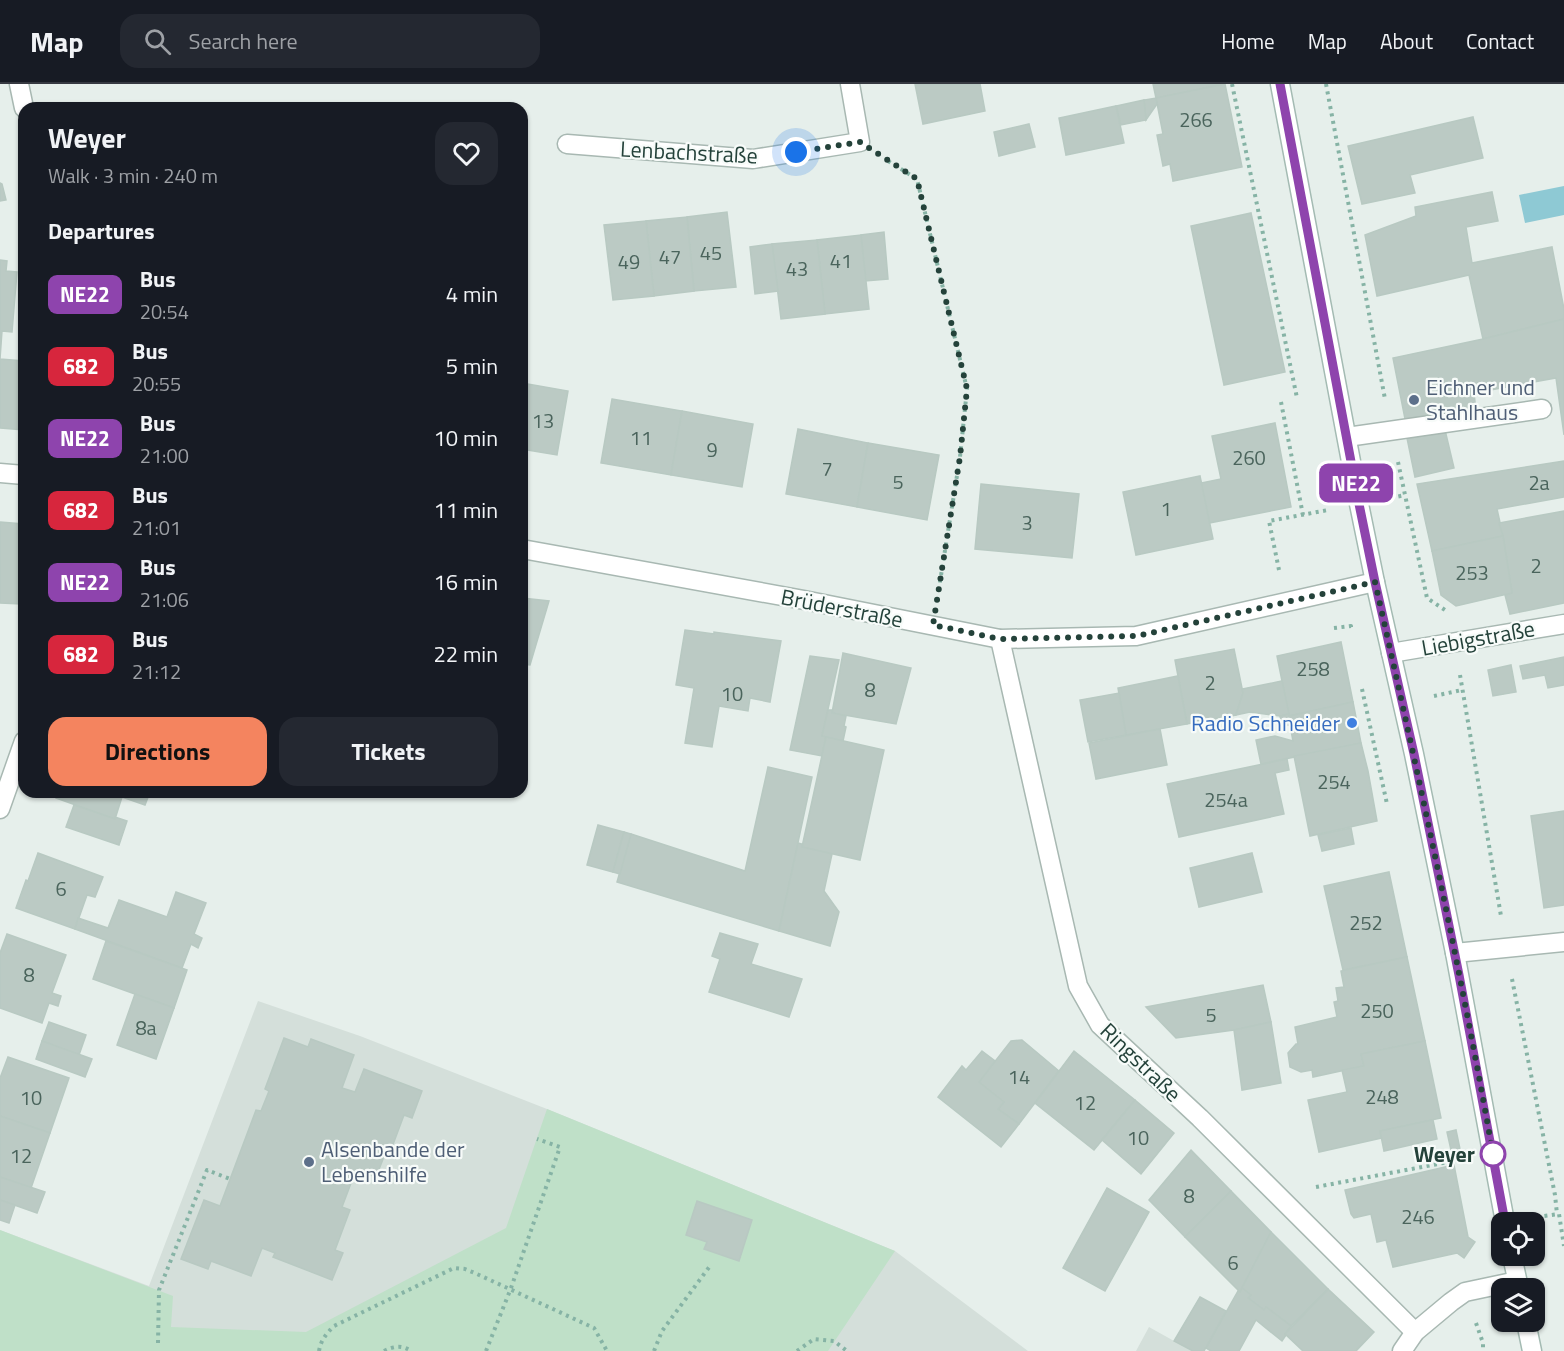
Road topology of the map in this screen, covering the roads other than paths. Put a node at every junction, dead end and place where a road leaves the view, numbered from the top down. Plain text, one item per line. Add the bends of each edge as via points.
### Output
1 (19, 84) edge
2 (850, 84) edge
3 (1280, 84) edge
4 (23, 102) edge
5 (567, 144) dead end
6 (1542, 409) dead end
7 (1347, 437) junction
8 (0, 473) edge
9 (18, 474) edge
10 (528, 550) edge
11 (1375, 582) junction
12 (1564, 624) edge
13 (1000, 639) junction
14 (1391, 653) junction
15 (18, 758) edge
16 (0, 809) edge
17 (1564, 942) edge
18 (1455, 953) junction
19 (1503, 1212) edge
20 (1491, 1289) edge
21 (1415, 1332) junction
22 (1528, 1332) edge
23 (1402, 1351) edge
24 (1532, 1351) edge

1 - 4 street
2 - 5 street, Lenbachstraße via 860,142 753,159
3 - 7 street
6 - 7 street
7 - 11 street
8 - 9 street
10 - 13 street, Brüderstraße
11 - 13 street, Brüderstraße via 1137,636
11 - 14 street
12 - 14 street, Liebigstraße
13 - 21 street, Ringstraße via 1078,986 1100,1024
14 - 18 street
15 - 16 street
17 - 18 street
18 - 19 street
20 - 21 street via 1466,1292
21 - 23 street
22 - 24 street

